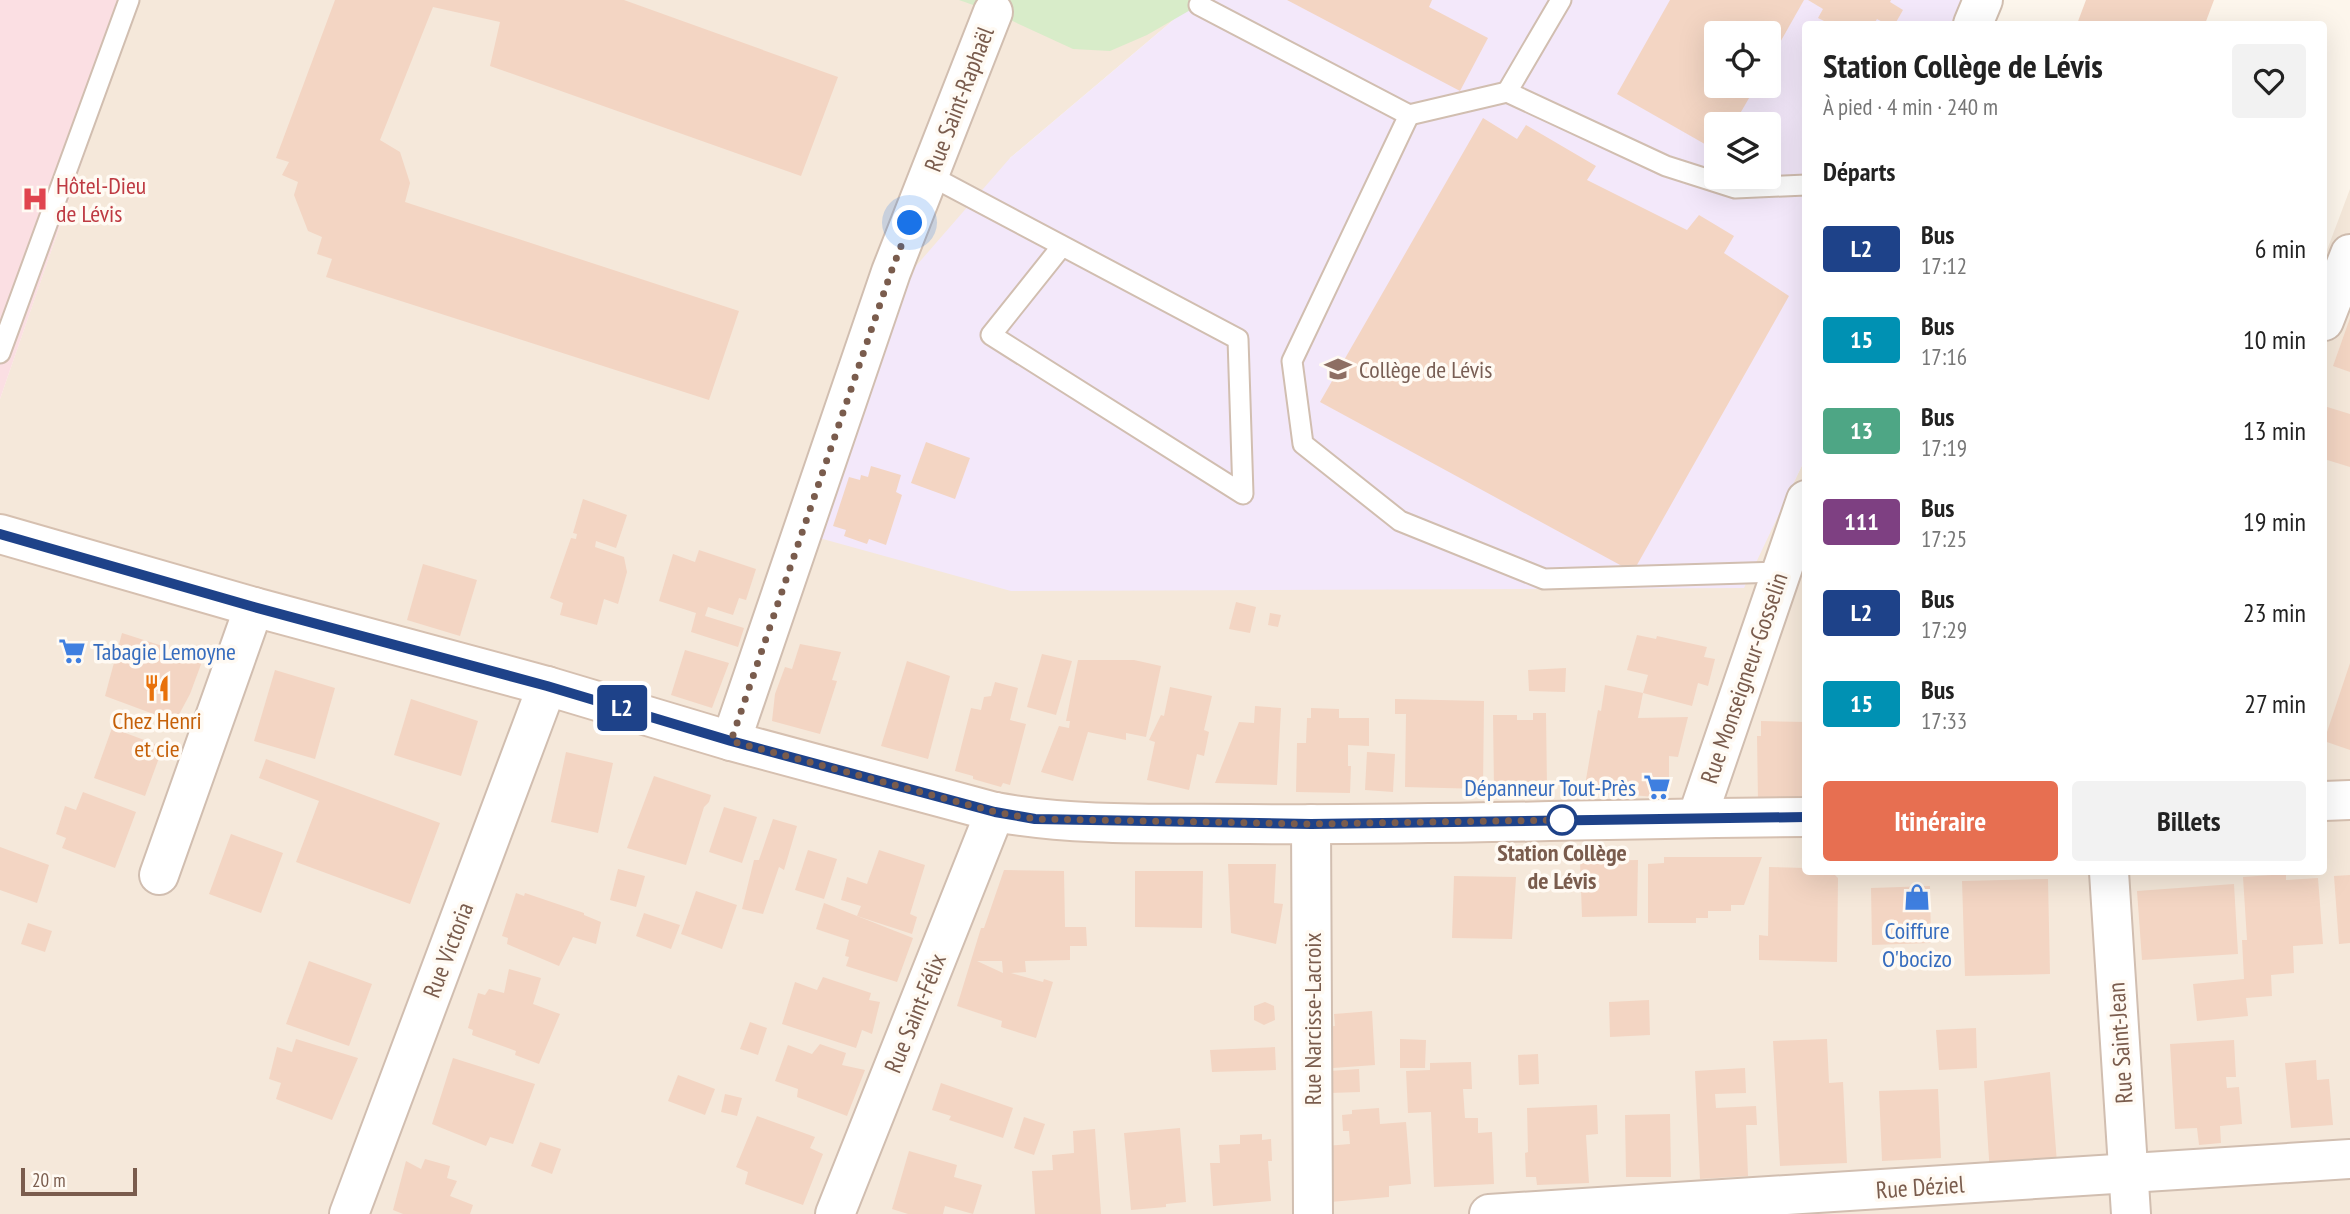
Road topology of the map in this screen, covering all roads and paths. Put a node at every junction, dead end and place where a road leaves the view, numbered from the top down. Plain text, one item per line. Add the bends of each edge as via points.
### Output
1 (130, 0) edge
2 (1561, 0) edge
3 (1983, 0) edge
4 (1199, 5) dead end
5 (993, 12) dead end
6 (1974, 21) edge
7 (1507, 92) junction
8 (1409, 116) junction
9 (929, 175) junction
10 (1802, 185) edge
11 (1062, 246) junction
12 (2350, 254) edge
13 (2327, 313) edge
14 (0, 353) edge
15 (1802, 517) edge
16 (2, 541) edge
17 (1790, 569) edge
18 (254, 607) junction
19 (547, 686) junction
20 (731, 741) junction
21 (2350, 800) edge
22 (2327, 801) edge
23 (995, 812) junction
24 (1802, 817) edge
25 (1696, 818) junction
26 (1311, 824) junction
27 (159, 875) dead end
28 (2109, 875) edge
29 (2350, 1159) edge
30 (2129, 1174) junction
31 (349, 1214) edge
32 (835, 1214) edge
33 (1312, 1214) edge
34 (1489, 1214) edge
35 (2132, 1214) edge

1 - 14 lane
2 - 7 lane
3 - 6 street
4 - 8 lane
5 - 9 street, Rue Saint-Raphaël
7 - 8 lane
7 - 10 lane via 1666,166 1700,177 1735,188
8 - 17 lane via 1292,361 1303,444 1400,521 1544,579
9 - 11 lane
9 - 20 street, Rue Saint-Raphaël via 891,272
11 - 11 lane via 1238,339 1243,494 991,335
12 - 13 street
15 - 17 street, Rue Monseigneur-Gosselin
16 - 18 street
17 - 25 street, Rue Monseigneur-Gosselin
18 - 19 street
18 - 27 street
19 - 20 street
19 - 31 street, Rue Victoria
20 - 23 street
21 - 22 street
23 - 26 street via 1081,822
23 - 32 street, Rue Saint-Félix
24 - 25 street
25 - 26 street
26 - 33 street, Rue Narcisse-Lacroix
28 - 30 street, Rue Saint-Jean
29 - 30 street, Rue Déziel
30 - 34 street, Rue Déziel
30 - 35 street, Rue Saint-Jean

